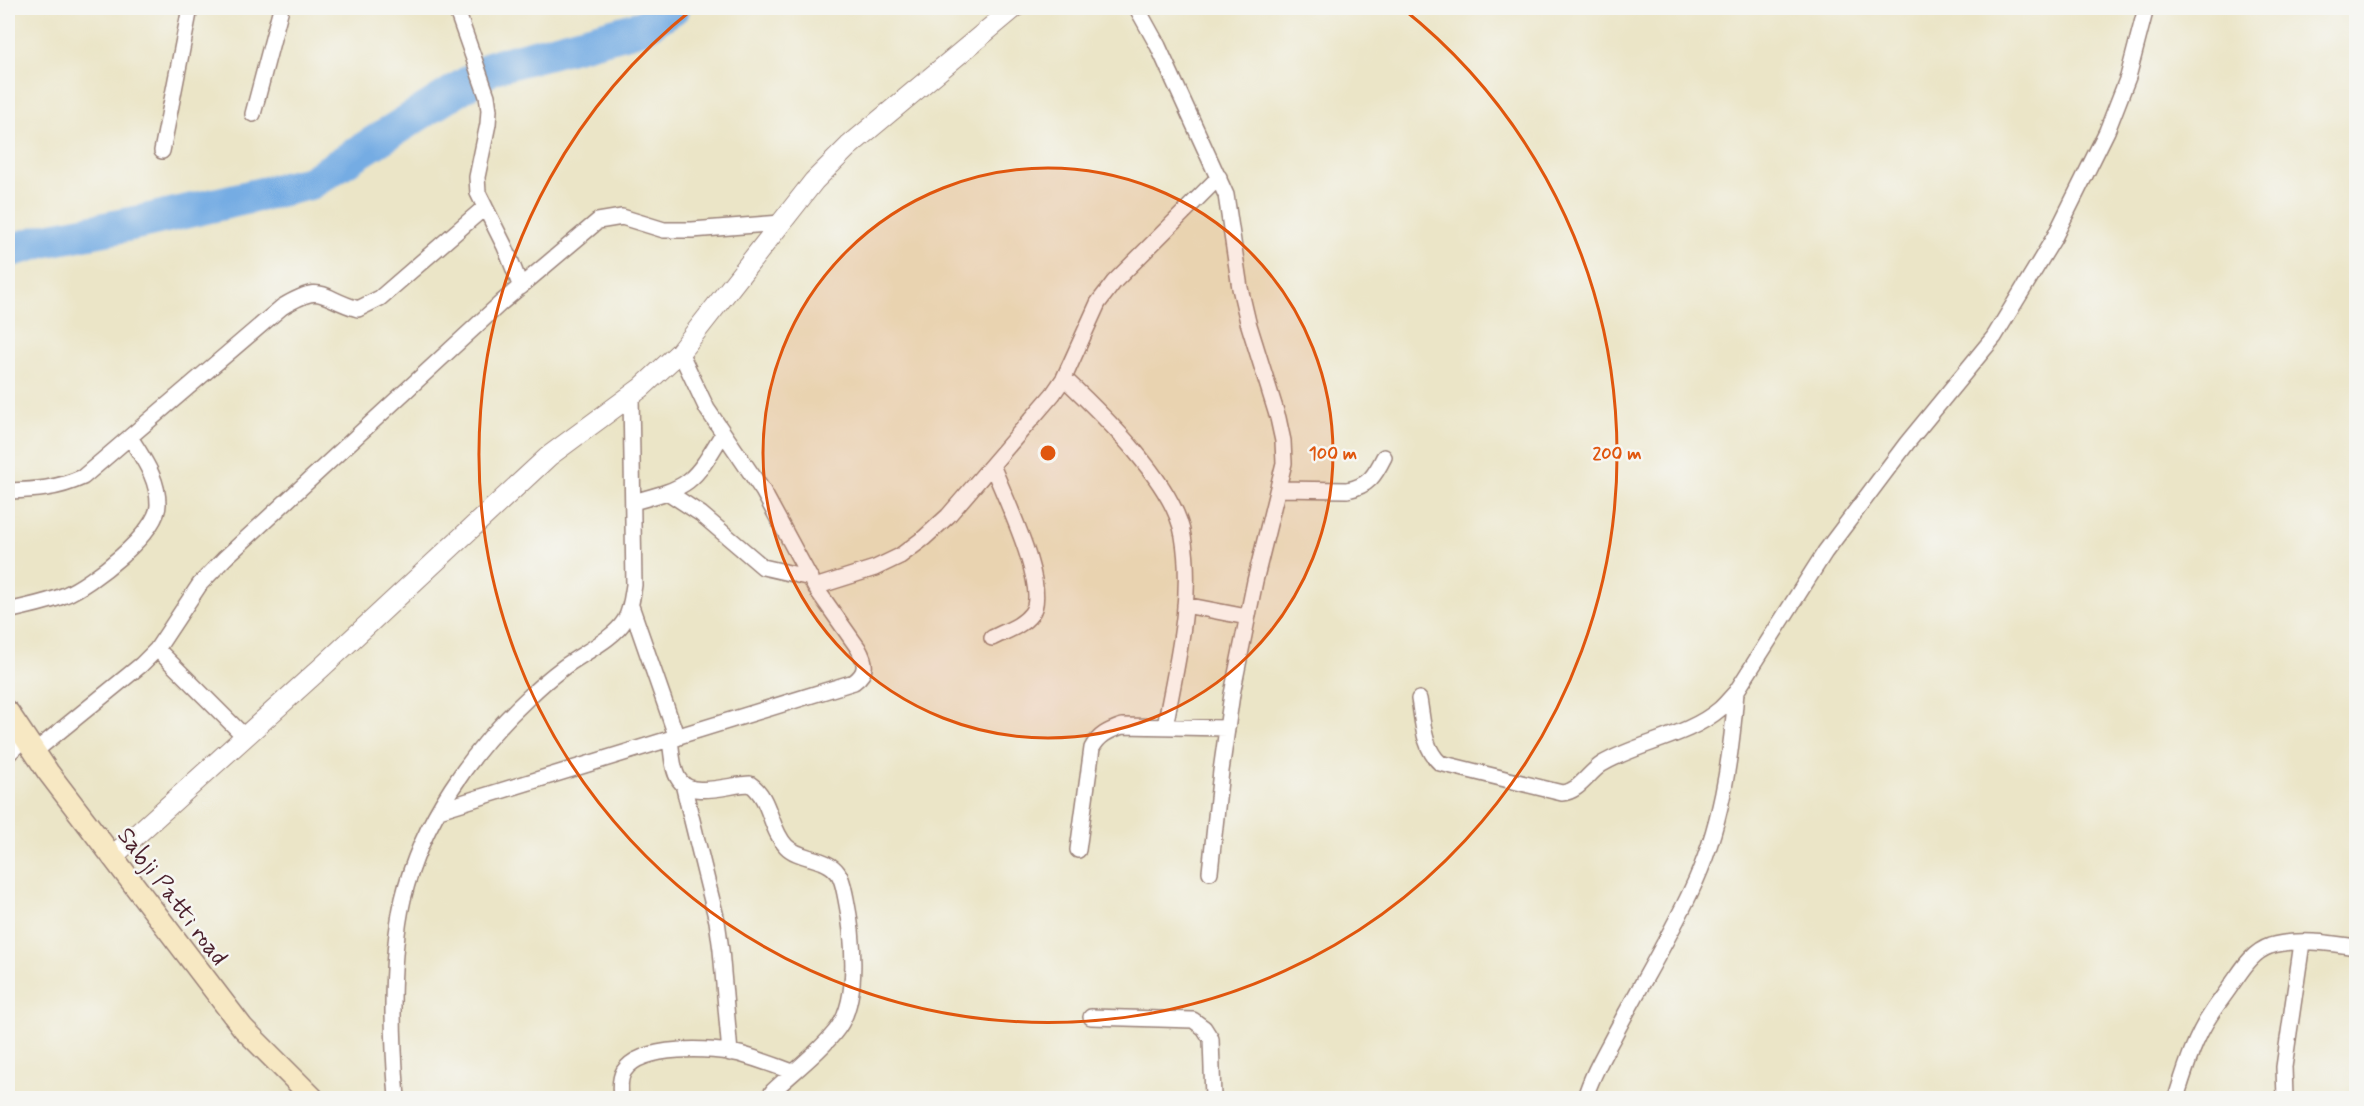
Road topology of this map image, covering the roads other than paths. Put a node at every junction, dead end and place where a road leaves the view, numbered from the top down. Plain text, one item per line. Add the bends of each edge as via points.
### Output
1 (190, 8) edge
2 (281, 8) edge
3 (456, 8) edge
4 (1014, 8) edge
5 (1137, 8) edge
6 (2146, 8) edge
7 (253, 114) dead end
8 (162, 151) dead end
9 (1219, 177) junction
10 (485, 207) junction
11 (781, 223) junction
12 (521, 286) junction
13 (680, 352) junction
14 (1064, 378) junction
15 (631, 395) junction
16 (723, 433) junction
17 (130, 437) junction
18 (1384, 457) dead end
19 (992, 465) junction
20 (1278, 489) junction
21 (8, 491) edge
22 (669, 492) junction
23 (633, 502) junction
24 (813, 582) junction
25 (1185, 605) junction
26 (631, 606) junction
27 (8, 611) edge
28 (1248, 617) junction
29 (992, 638) dead end
30 (157, 649) junction
31 (1737, 692) junction
32 (1419, 699) dead end
33 (8, 712) edge
34 (1165, 727) junction
35 (1227, 728) junction
36 (244, 737) junction
37 (673, 739) junction
38 (30, 745) junction
39 (8, 754) edge
40 (683, 784) junction
41 (438, 810) junction
42 (1078, 850) dead end
43 (112, 857) junction
44 (1210, 872) dead end
45 (2302, 943) junction
46 (2356, 947) edge
47 (1091, 1017) dead end
48 (730, 1053) junction
49 (793, 1072) junction
50 (313, 1098) edge
51 (397, 1098) edge
52 (621, 1098) edge
53 (768, 1098) edge
54 (1213, 1098) edge
55 (1585, 1098) edge
56 (2176, 1098) edge
57 (2285, 1098) edge

1 - 8 street
2 - 7 street
3 - 10 street via 487,96 488,124 477,177
4 - 11 street via 849,146 814,181
5 - 9 street
6 - 31 street via 2128,77 2107,131 2055,238 1994,337 1907,442 1825,552
9 - 14 street via 1098,303
9 - 20 street via 1226,195 1248,322 1280,426 1284,463
10 - 12 street
10 - 17 street via 368,305 358,309 313,292 282,307
11 - 12 street via 664,230 622,217 609,218 598,221
11 - 13 street
12 - 30 street via 225,558 200,584
13 - 15 street
13 - 16 street
14 - 19 street
14 - 25 street via 1130,446 1176,513 1183,535
15 - 23 street
15 - 36 street via 549,456
16 - 22 street via 702,470
16 - 24 street via 763,491
17 - 21 street via 83,477 65,485
17 - 27 street via 156,483 159,507 153,521 88,583 59,597
18 - 20 street via 1373,478 1358,488
19 - 24 street via 948,516 900,556 850,577
19 - 29 street via 1032,565 1038,599 1033,613
20 - 28 street
22 - 23 street
22 - 24 street via 763,567
23 - 26 street
24 - 37 street via 864,659 861,677
25 - 28 street
25 - 34 street
26 - 37 street
26 - 41 street via 617,629 564,667 505,721
28 - 35 street
30 - 36 street
30 - 38 street via 141,665
31 - 32 street via 1705,718 1603,764 1575,790 1562,793 1440,763 1428,747
31 - 55 street via 1723,796 1710,843 1692,890 1589,1083
33 - 38 main road, Sabji Patti road
34 - 35 street
34 - 42 street via 1122,726 1097,738 1092,748
35 - 44 street
36 - 43 street
37 - 40 street via 677,776
37 - 41 street
38 - 39 street
38 - 43 main road, Sabji Patti road
40 - 48 street via 717,921
40 - 49 street via 700,789 750,784 762,795 779,839 789,849 830,865 842,881 852,931 846,1013 838,1028
41 - 51 street via 403,899 395,961 393,1046
43 - 50 main road, Sabji Patti road via 243,1028
45 - 46 street
45 - 56 street via 2268,947 2247,963 2196,1040
45 - 57 street via 2284,1067
47 - 54 street via 1193,1020 1211,1039
48 - 49 street
48 - 52 street via 695,1049 644,1057 623,1072
49 - 53 street

